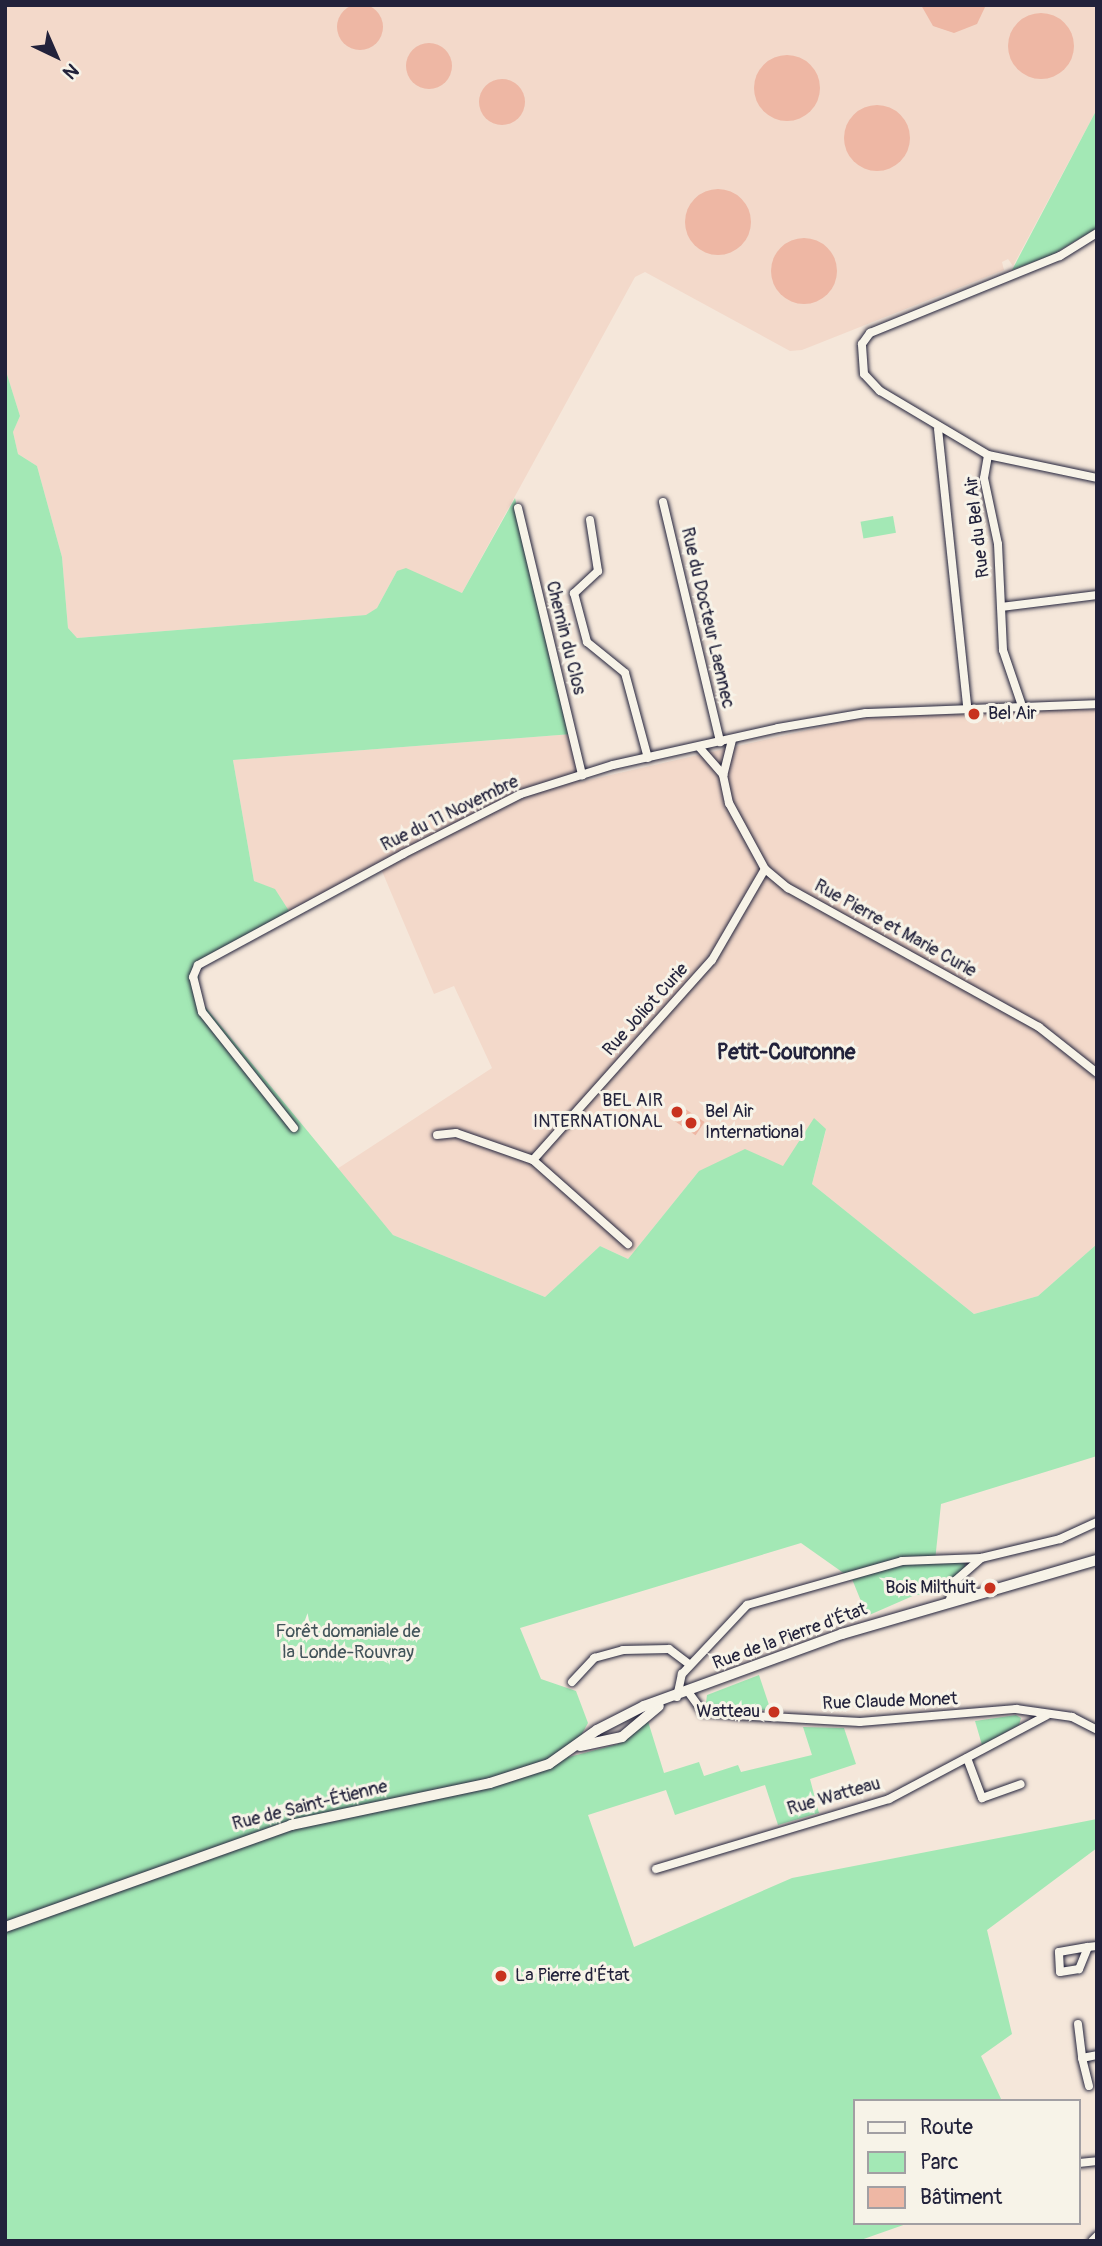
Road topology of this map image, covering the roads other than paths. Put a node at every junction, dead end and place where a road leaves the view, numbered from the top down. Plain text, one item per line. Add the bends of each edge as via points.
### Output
1 (1097, 233) edge
2 (938, 429) junction
3 (988, 455) junction
4 (1097, 478) edge
5 (663, 502) dead end
6 (518, 508) dead end
7 (590, 520) dead end
8 (1097, 595) edge
9 (1001, 607) junction
10 (1021, 703) junction
11 (1097, 704) edge
12 (967, 707) junction
13 (732, 740) junction
14 (720, 742) junction
15 (699, 747) junction
16 (648, 758) junction
17 (582, 775) junction
18 (723, 775) junction
19 (765, 869) junction
20 (1097, 1073) edge
21 (294, 1128) dead end
22 (437, 1135) dead end
23 (533, 1160) junction
24 (628, 1244) dead end
25 (1097, 1522) edge
26 (981, 1558) junction
27 (1097, 1560) edge
28 (949, 1603) junction
29 (690, 1665) junction
30 (572, 1682) dead end
31 (689, 1693) junction
32 (677, 1698) junction
33 (662, 1703) junction
34 (1049, 1715) junction
35 (1095, 1727) edge
36 (573, 1748) junction
37 (967, 1758) junction
38 (549, 1764) joint
39 (1021, 1784) dead end
40 (656, 1869) dead end
41 (5, 1927) edge
42 (1078, 2024) dead end
43 (1097, 2054) edge
44 (1082, 2057) junction
45 (1089, 2086) dead end
46 (1097, 2236) edge
47 (1092, 2241) edge

1 - 2 street via 1060,256 870,333 862,344 864,374 880,391
2 - 3 street
2 - 12 street, Rue du Bel Air
3 - 4 street, Rue du Bel Air
3 - 9 street, Rue du Bel Air via 984,478 998,544
5 - 14 street, Rue du Docteur Laennec
6 - 17 street, Chemin du Clos
7 - 16 street via 598,571 574,593 587,642 625,673
8 - 9 street
9 - 10 street, Rue du Bel Air via 1003,650
10 - 11 street, Rue du 11 Novembre
10 - 12 street, Rue du 11 Novembre
12 - 13 street, Rue du 11 Novembre via 866,713
13 - 14 street, Rue du 11 Novembre
13 - 18 street
14 - 15 street, Rue du 11 Novembre
15 - 16 street, Rue du 11 Novembre
15 - 18 street, Rue Pierre et Marie Curie
16 - 17 street, Rue du 11 Novembre
17 - 21 street, Rue du 11 Novembre via 521,794 198,965 193,977 202,1012
18 - 19 street, Rue Pierre et Marie Curie via 740,828
19 - 20 street, Rue Pierre et Marie Curie via 788,888 1039,1027
19 - 23 street, Rue Joliot Curie via 712,960
22 - 23 street via 456,1133
23 - 24 street
25 - 26 street via 1060,1539
26 - 28 street via 955,1581
26 - 29 street via 902,1561 747,1605
27 - 28 street, Rue de la Pierre d'État
28 - 31 street, Rue de la Pierre d'État via 842,1634
29 - 30 street via 670,1649 623,1650 594,1658
29 - 32 street via 677,1684
31 - 32 street, Rue de la Pierre d'État
31 - 34 street, Rue Claude Monet via 703,1712 819,1721 946,1718 1016,1709
32 - 33 street, Rue de la Pierre d'État
33 - 36 street, Rue de la Pierre d'État via 608,1724
33 - 36 street via 622,1737
34 - 35 street, Rue Claude Monet via 1072,1717
34 - 37 street, Rue Watteau
36 - 38 street, Rue de la Pierre d'État
37 - 39 street via 982,1798
37 - 40 street, Rue Watteau via 889,1799
38 - 41 street, Rue de Saint-Étienne via 490,1783 291,1825
42 - 44 street
43 - 44 street
44 - 45 street
46 - 47 street

